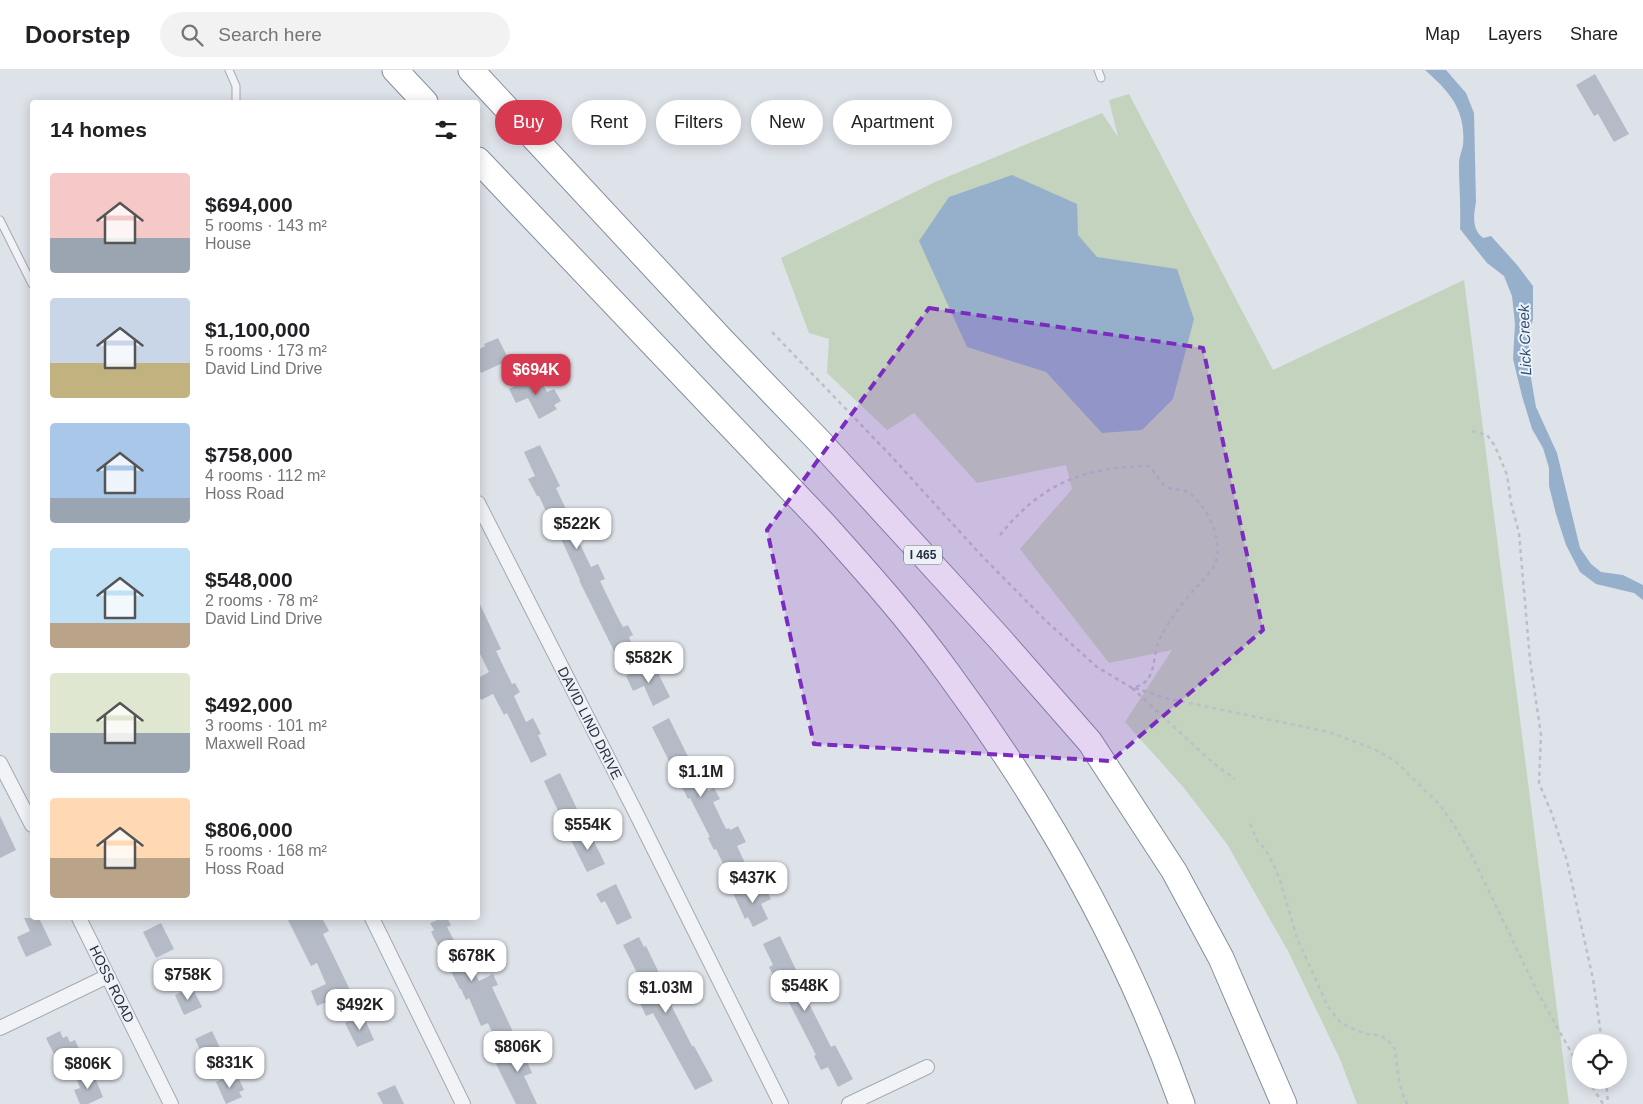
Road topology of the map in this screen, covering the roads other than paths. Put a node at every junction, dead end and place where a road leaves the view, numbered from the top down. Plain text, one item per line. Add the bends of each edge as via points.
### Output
1 (229, 70) edge
2 (395, 70) edge
3 (471, 70) edge
4 (1098, 70) edge
5 (1101, 78) dead end
6 (236, 100) edge
7 (422, 100) edge
8 (480, 162) edge
9 (0, 220) edge
10 (30, 280) edge
11 (480, 507) edge
12 (0, 763) edge
13 (30, 822) edge
14 (80, 920) edge
15 (373, 920) edge
16 (108, 976) junction
17 (0, 1028) edge
18 (928, 1067) dead end
19 (171, 1104) edge
20 (463, 1104) edge
21 (781, 1104) edge
22 (849, 1104) edge
23 (1182, 1104) edge
24 (1284, 1104) edge

1 - 6 lane via 236,86
2 - 7 highway
3 - 24 highway, I 465 via 819,441 1090,742 1174,871 1221,958
4 - 5 lane
8 - 23 highway via 822,522 866,570 948,672 1024,785 1092,901 1149,1020
9 - 10 lane
11 - 21 street, DAVID LIND DRIVE
12 - 13 street
14 - 16 street, HOSS ROAD
15 - 20 street
16 - 17 street
16 - 19 street, HOSS ROAD
18 - 22 street

